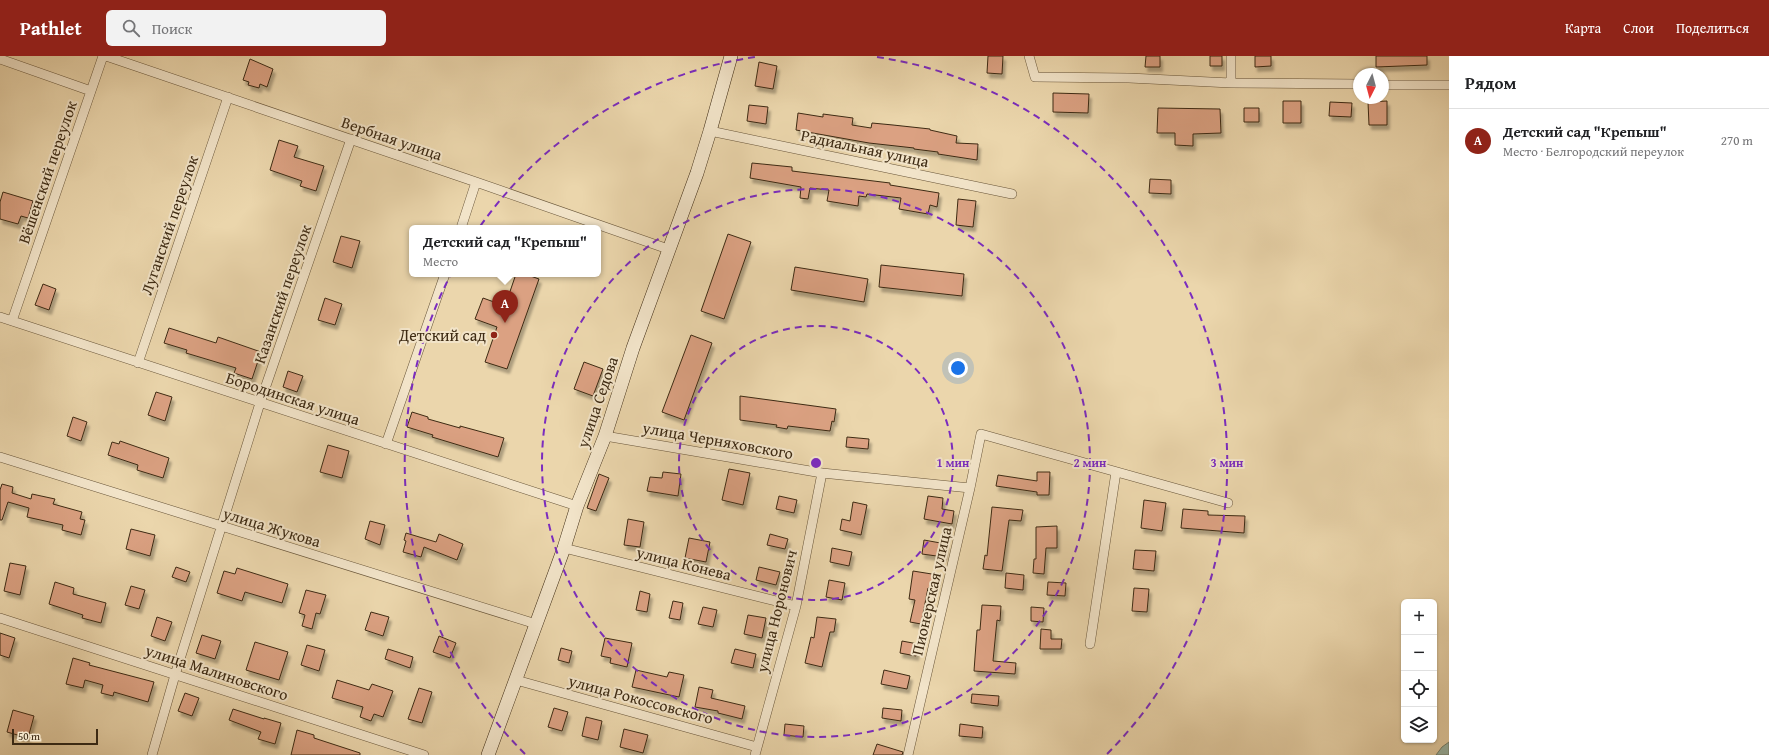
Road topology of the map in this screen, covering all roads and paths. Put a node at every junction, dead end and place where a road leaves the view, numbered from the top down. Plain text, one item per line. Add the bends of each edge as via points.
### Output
1 (104, 56) edge
2 (731, 56) edge
3 (1029, 56) edge
4 (1231, 56) edge
5 (0, 59) edge
6 (1231, 83) junction
7 (1353, 84) edge
8 (1389, 84) edge
9 (1449, 85) edge
10 (91, 91) junction
11 (228, 98) junction
12 (710, 131) junction
13 (351, 140) junction
14 (476, 182) junction
15 (1012, 194) dead end
16 (461, 225) edge
17 (599, 225) edge
18 (601, 226) edge
19 (668, 249) junction
20 (444, 277) edge
21 (0, 317) edge
22 (12, 321) junction
23 (138, 363) junction
24 (260, 403) junction
25 (605, 436) junction
26 (386, 444) junction
27 (0, 457) edge
28 (1116, 472) junction
29 (822, 473) junction
30 (970, 488) junction
31 (1228, 503) dead end
32 (577, 506) junction
33 (221, 527) junction
34 (564, 548) junction
35 (796, 606) junction
36 (0, 618) edge
37 (536, 624) junction
38 (1090, 644) dead end
39 (175, 675) junction
40 (516, 680) junction
41 (756, 751) edge
42 (152, 755) edge
43 (424, 755) edge
44 (488, 755) edge
45 (908, 755) edge

1 - 10 street, Вёшенский переулок
1 - 11 street, Вербная улица
2 - 12 street, улица Седова
3 - 6 street via 1035,77
4 - 6 street
5 - 10 street
6 - 7 street
8 - 9 street
10 - 22 street, Вёшенский переулок
11 - 13 street, Вербная улица
11 - 23 street, Луганский переулок
12 - 15 street, Радиальная улица
12 - 19 street, улица Седова
13 - 14 street, Вербная улица
13 - 24 street, Казанский переулок
14 - 16 street
14 - 17 street, Вербная улица
18 - 19 street, Вербная улица
19 - 25 street, улица Седова
20 - 26 street
21 - 22 street, Бородинская улица
22 - 23 street, Бородинская улица
23 - 24 street, Бородинская улица
24 - 26 street, Бородинская улица
24 - 33 street, Казанский переулок
25 - 29 street, улица Черняховского
25 - 32 street, улица Седова
26 - 32 street, Бородинская улица
27 - 33 street, улица Жукова
28 - 30 street, Пионерская улица via 981,434
28 - 31 street
28 - 38 street
29 - 30 street, улица Черняховского
29 - 35 street, улица Норонович
30 - 45 street, Пионерская улица
32 - 34 street, улица Седова
33 - 37 street, улица Жукова
33 - 39 street, Казанский переулок
34 - 35 street, улица Конева
34 - 37 street, улица Седова
35 - 41 street, улица Норонович
36 - 39 street, улица Малиновского
37 - 40 street, улица Седова
39 - 42 street, Казанский переулок
39 - 43 street, улица Малиновского
40 - 41 street, улица Рокоссовского
40 - 44 street, улица Седова

